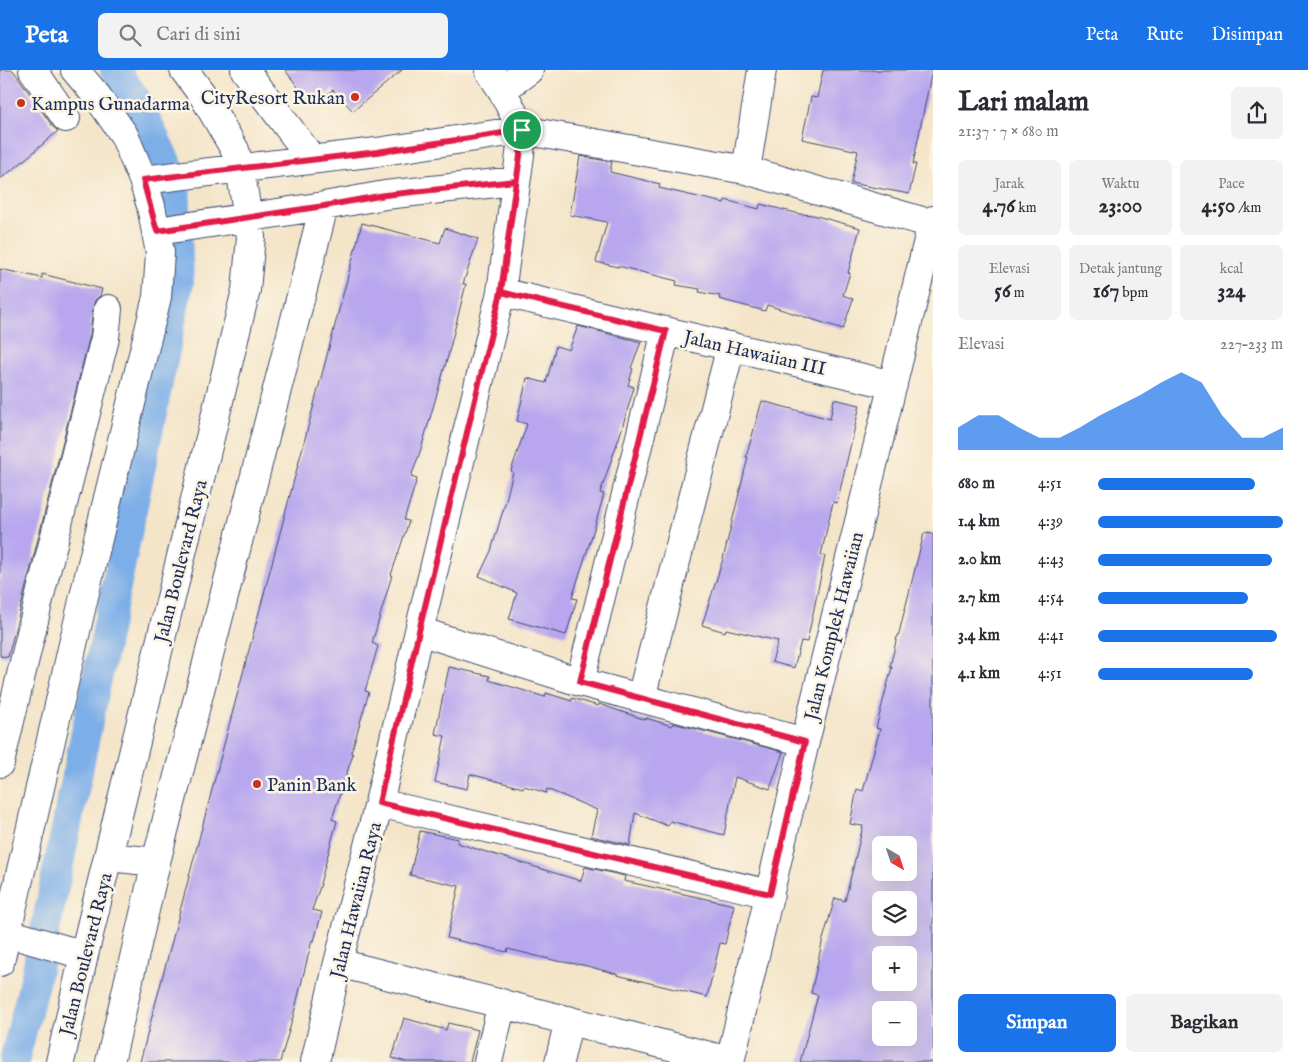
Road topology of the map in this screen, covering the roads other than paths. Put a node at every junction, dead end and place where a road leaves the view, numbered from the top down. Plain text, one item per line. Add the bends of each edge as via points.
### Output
1 (33, 70) edge
2 (75, 70) edge
3 (184, 70) edge
4 (245, 70) edge
5 (528, 70) edge
6 (762, 70) edge
7 (495, 80) edge
8 (66, 118) dead end
9 (522, 130) junction
10 (377, 152) junction
11 (312, 159) junction
12 (230, 169) junction
13 (746, 170) junction
14 (153, 178) junction
15 (516, 181) junction
16 (385, 195) junction
17 (324, 206) junction
18 (240, 218) junction
19 (933, 222) edge
20 (166, 229) junction
21 (501, 292) junction
22 (108, 309) dead end
23 (666, 331) junction
24 (731, 346) junction
25 (893, 385) junction
26 (42, 587) junction
27 (84, 592) junction
28 (419, 631) junction
29 (580, 682) junction
30 (641, 698) junction
31 (805, 742) junction
32 (0, 763) edge
33 (379, 803) junction
34 (109, 857) junction
35 (156, 862) junction
36 (770, 894) junction
37 (13, 935) junction
38 (80, 954) junction
39 (0, 962) edge
40 (338, 963) junction
41 (502, 1003) junction
42 (569, 1020) junction
43 (730, 1061) edge
44 (60, 1062) edge
45 (110, 1062) edge
46 (315, 1062) edge
47 (488, 1062) edge
48 (559, 1062) edge

1 - 8 street
2 - 14 street via 97,96
3 - 12 street, Jalan Boulevard Raya via 235,150
4 - 11 street
5 - 7 street
6 - 13 street
7 - 9 street
9 - 10 street
9 - 13 street
9 - 15 street, Jalan Hawaiian Raya
10 - 11 street
10 - 16 street
11 - 12 street
12 - 14 street
12 - 18 street, Jalan Boulevard Raya
13 - 19 street
14 - 20 street
15 - 16 street
15 - 21 street, Jalan Hawaiian Raya
16 - 17 street
17 - 18 street
17 - 35 street
18 - 20 street
18 - 34 street, Jalan Boulevard Raya via 251,237 246,290
19 - 25 street, Jalan Komplek Hawaiian
20 - 27 street via 160,253 157,296
21 - 23 street, Jalan Hawaiian III
21 - 28 street, Jalan Hawaiian Raya
22 - 26 street via 105,338
23 - 24 street, Jalan Hawaiian III
23 - 29 street
24 - 25 street, Jalan Hawaiian III
24 - 30 street
25 - 31 street, Jalan Komplek Hawaiian
26 - 27 street
26 - 32 street
27 - 37 street
28 - 29 street
28 - 33 street, Jalan Hawaiian Raya
29 - 30 street
30 - 31 street
31 - 36 street, Jalan Komplek Hawaiian
33 - 36 street
33 - 40 street, Jalan Hawaiian Raya
34 - 35 street
34 - 38 street, Jalan Boulevard Raya
35 - 45 street
36 - 43 street, Jalan Komplek Hawaiian
37 - 38 street
37 - 39 street
38 - 44 street, Jalan Boulevard Raya
40 - 41 street
40 - 46 street, Jalan Hawaiian Raya
41 - 42 street
41 - 47 street
42 - 43 street
42 - 48 street

